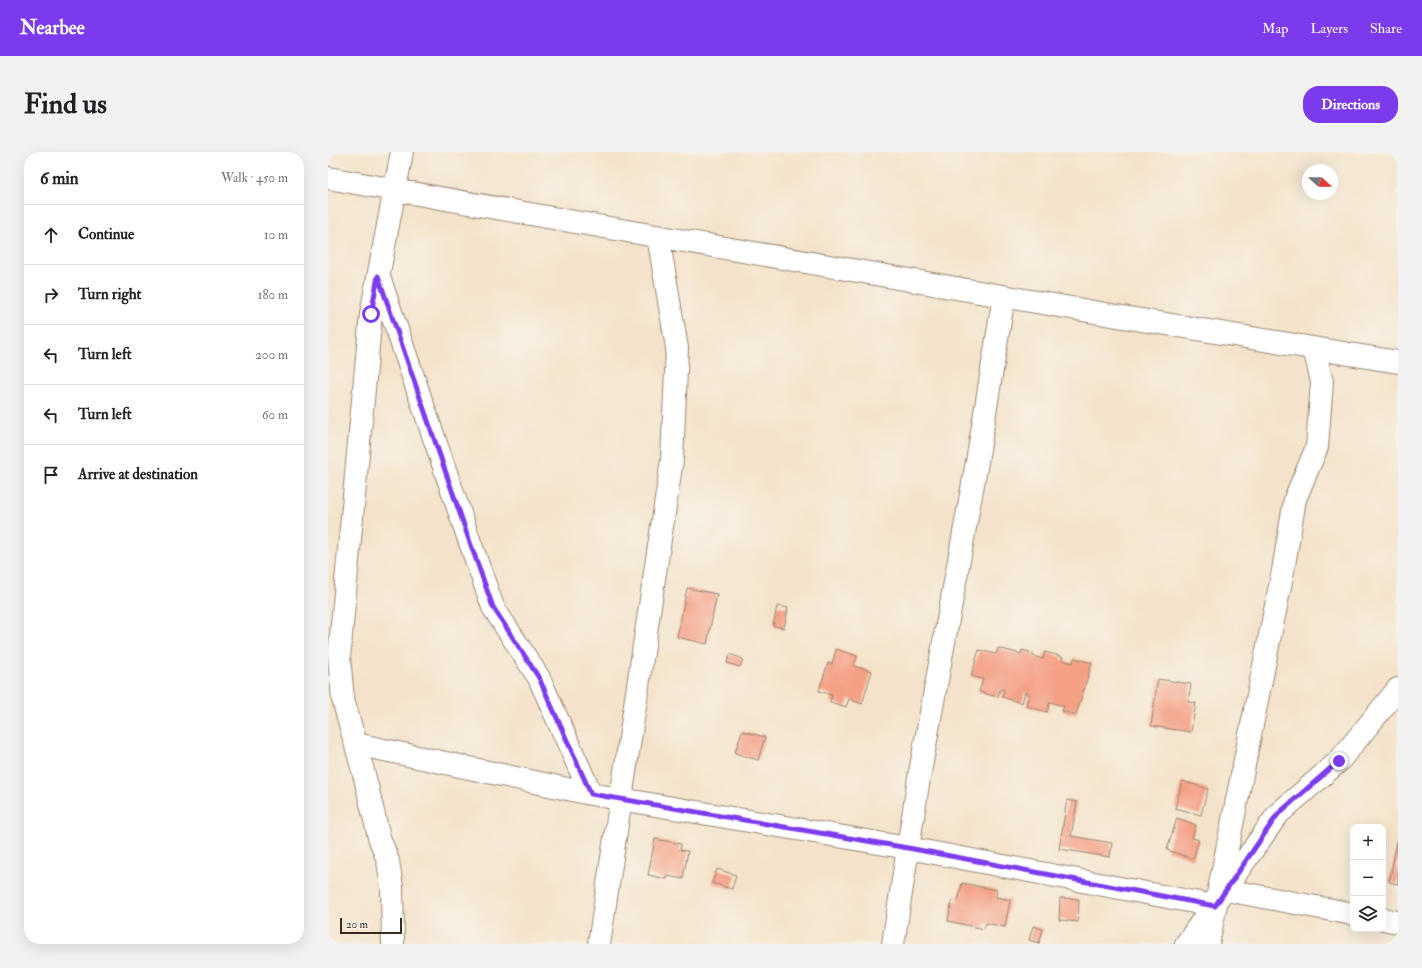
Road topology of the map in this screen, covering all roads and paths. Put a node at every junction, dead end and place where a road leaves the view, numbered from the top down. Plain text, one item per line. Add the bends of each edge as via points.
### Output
1 (402, 152) edge
2 (328, 178) edge
3 (395, 190) junction
4 (658, 236) junction
5 (378, 276) junction
6 (1004, 296) junction
7 (1314, 348) junction
8 (1398, 362) edge
9 (1398, 689) edge
10 (356, 744) junction
11 (591, 794) junction
12 (620, 799) junction
13 (908, 848) junction
14 (1220, 898) junction
15 (1350, 914) edge
16 (1386, 920) edge
17 (1398, 922) edge
18 (393, 944) edge
19 (599, 944) edge
20 (893, 944) edge
21 (1186, 944) edge
22 (1208, 944) edge

1 - 3 street
2 - 3 street
3 - 4 street
3 - 5 street
4 - 6 street
4 - 12 street via 677,348 672,460
5 - 10 street via 371,314 339,657 343,699
5 - 11 street via 493,607 539,678
6 - 7 street
6 - 13 street via 978,462
7 - 8 street
7 - 14 street via 1322,382 1317,447 1295,499
9 - 14 street via 1339,761 1278,814
10 - 11 street
10 - 18 street via 379,837 388,861 392,887
11 - 12 street
12 - 13 street
12 - 19 street
13 - 14 street
13 - 20 street
14 - 15 street
14 - 21 street
14 - 22 street
16 - 17 street

